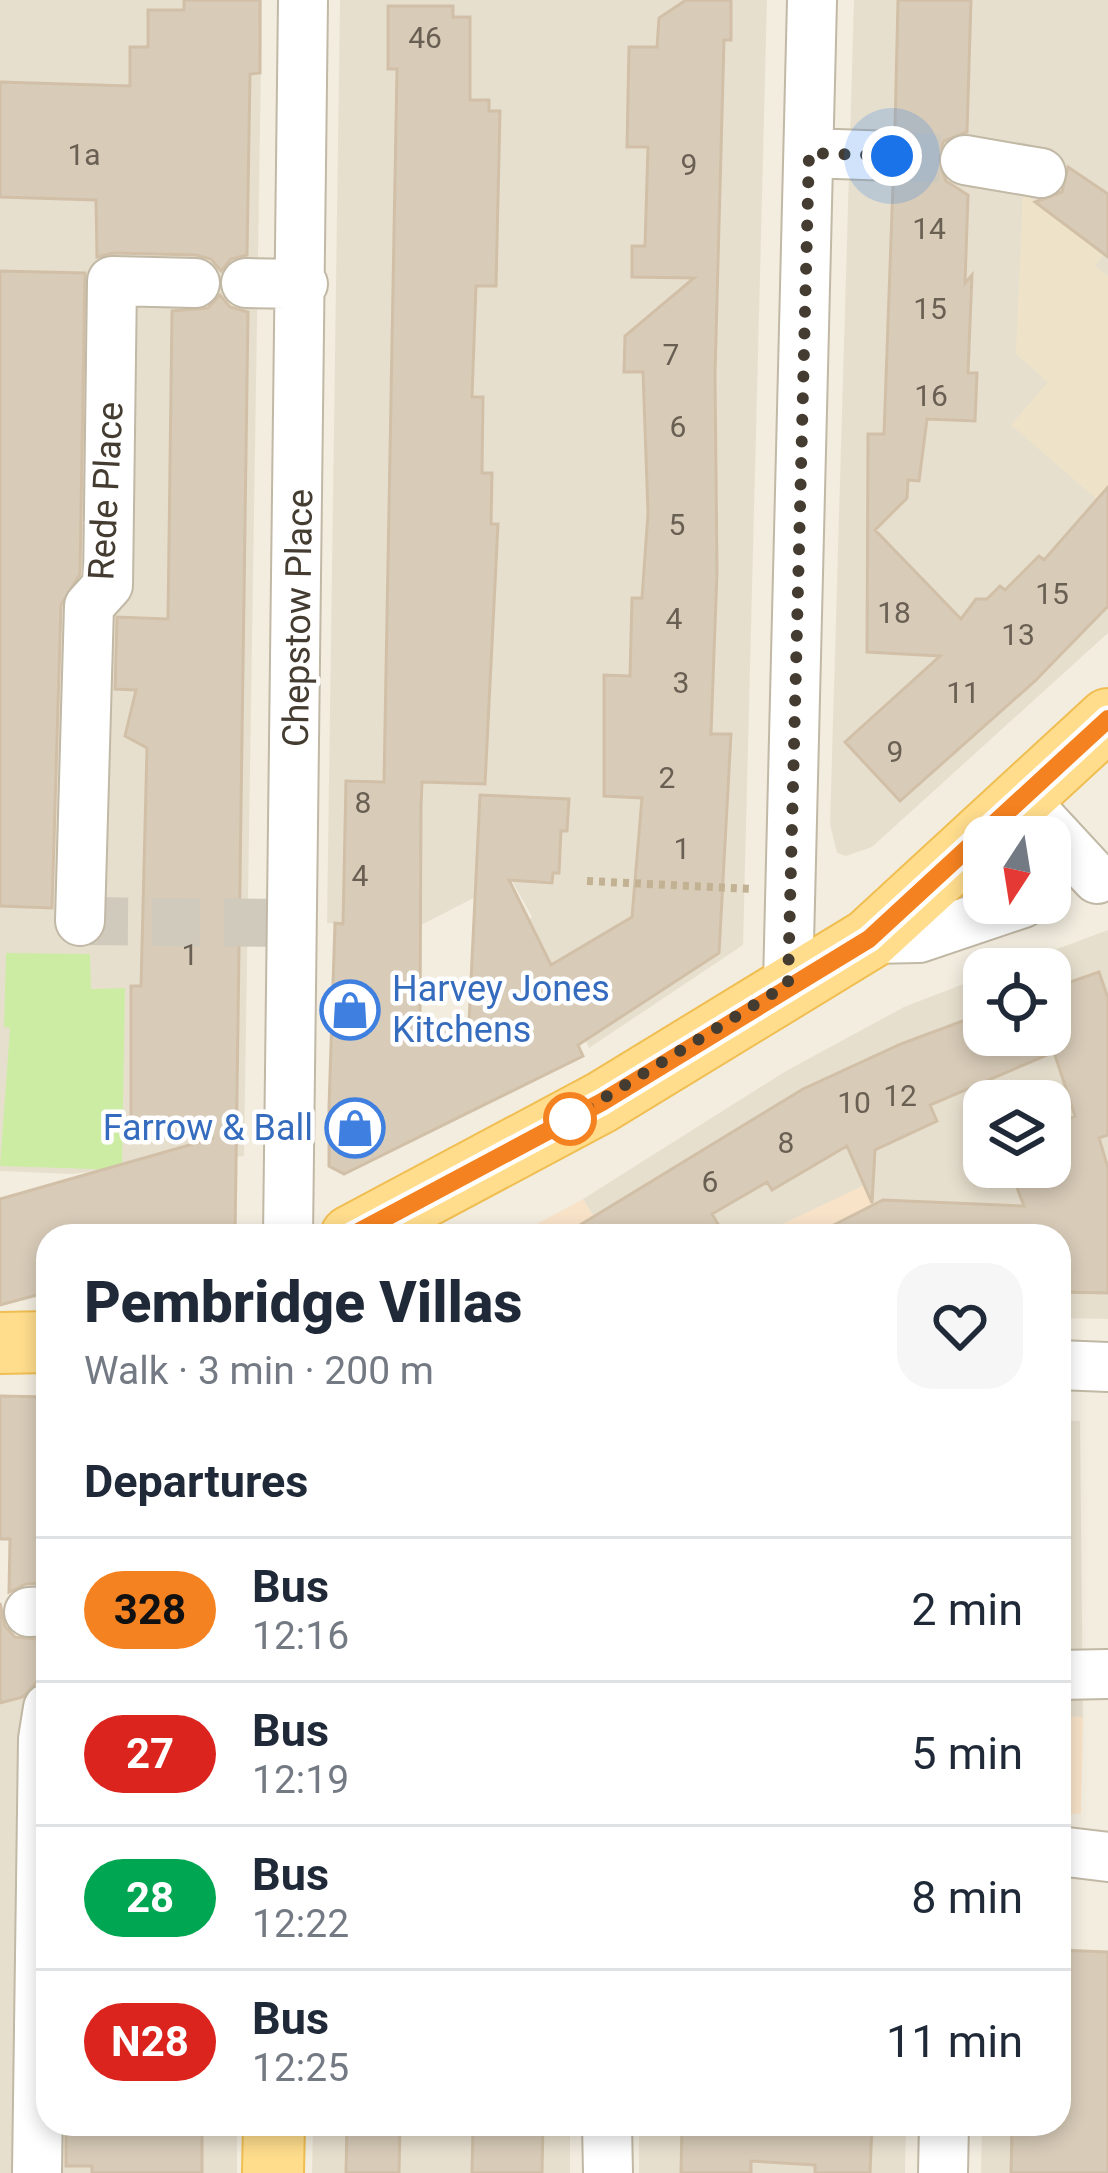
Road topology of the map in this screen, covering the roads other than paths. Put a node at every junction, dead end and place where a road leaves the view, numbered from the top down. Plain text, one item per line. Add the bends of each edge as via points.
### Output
1 (303, 0) edge
2 (812, 0) edge
3 (809, 153) junction
4 (892, 156) tunnel mouth
5 (965, 160) tunnel mouth
6 (1041, 173) dead end
7 (195, 283) dead end
8 (246, 283) dead end
9 (303, 284) junction
10 (1108, 719) edge
11 (1023, 799) junction
12 (1102, 877) edge
13 (1071, 887) edge
14 (80, 921) dead end
15 (963, 923) edge
16 (869, 939) junction
17 (788, 984) junction
18 (288, 1224) edge
19 (373, 1224) edge
20 (36, 1342) edge
21 (0, 1343) edge
22 (1071, 1365) edge
23 (1108, 1366) edge
24 (1108, 1674) edge
25 (1071, 1675) edge
26 (1071, 1852) edge
27 (1108, 1856) edge
28 (38, 2136) edge
29 (274, 2136) edge
30 (608, 2136) edge
31 (944, 2136) edge
32 (37, 2173) edge
33 (273, 2173) edge
34 (608, 2173) edge
35 (944, 2173) edge

1 - 9 street, Chepstow Place
2 - 3 street
3 - 4 street
3 - 17 street
5 - 6 street
7 - 14 street, Rede Place via 112,280 108,585 88,606
8 - 9 street
9 - 18 street, Chepstow Place
10 - 11 main road
11 - 12 street
11 - 16 main road
12 - 13 street
15 - 16 street via 919,938
16 - 17 main road
17 - 19 main road via 602,1102
20 - 21 main road
22 - 23 street
24 - 25 street
26 - 27 street
28 - 32 street
29 - 33 main road
30 - 34 street
31 - 35 street

